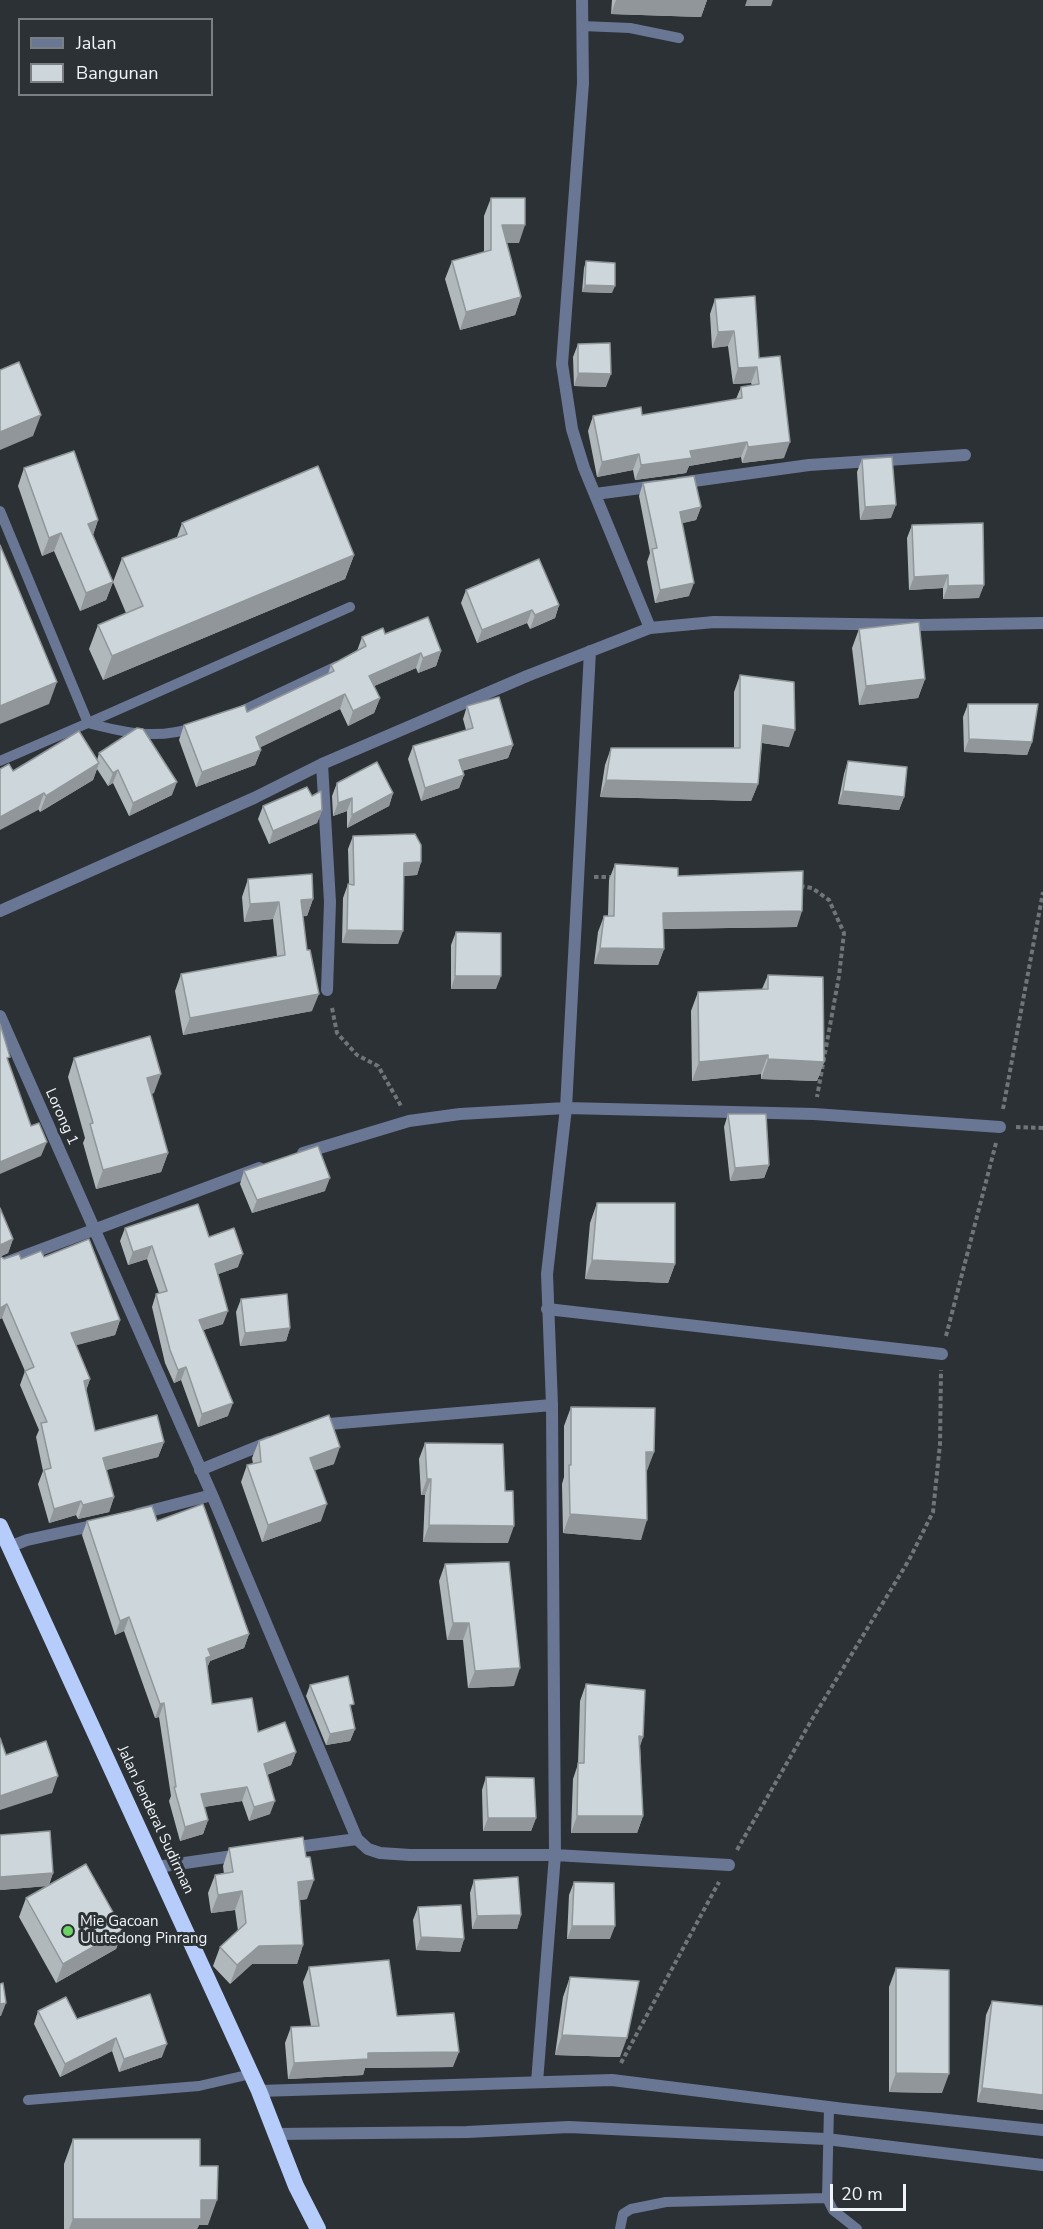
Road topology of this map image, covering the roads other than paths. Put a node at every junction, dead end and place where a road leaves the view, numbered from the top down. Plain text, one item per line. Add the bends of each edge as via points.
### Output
1 (582, 0) edge
2 (582, 26) junction
3 (679, 38) dead end
4 (966, 455) dead end
5 (595, 494) junction
6 (0, 511) edge
7 (350, 607) dead end
8 (1043, 623) edge
9 (650, 628) junction
10 (590, 651) junction
11 (337, 666) edge
12 (88, 723) junction
13 (0, 761) edge
14 (321, 764) junction
15 (0, 911) edge
16 (327, 990) road end
17 (0, 1016) edge
18 (566, 1108) junction
19 (1000, 1127) road end
20 (293, 1157) edge
21 (271, 1164) edge
22 (95, 1230) junction
23 (0, 1265) edge
24 (547, 1309) junction
25 (942, 1354) road end
26 (552, 1405) junction
27 (300, 1430) edge
28 (281, 1437) edge
29 (200, 1470) junction
30 (212, 1495) junction
31 (0, 1526) edge
32 (9, 1547) junction
33 (357, 1839) junction
34 (274, 1850) edge
35 (251, 1854) edge
36 (555, 1855) junction
37 (729, 1864) road end
38 (157, 1867) junction
39 (251, 2074) junction
40 (537, 2082) junction
41 (260, 2091) junction
42 (28, 2100) dead end
43 (829, 2107) junction
44 (1043, 2130) edge
45 (275, 2134) junction
46 (826, 2139) junction
47 (1043, 2165) edge
48 (827, 2198) junction
49 (318, 2229) edge
50 (620, 2229) edge
51 (857, 2229) edge

1 - 2 street
2 - 3 lane via 630,28
2 - 5 street via 583,83 562,364 572,429
4 - 5 street via 809,465
5 - 9 street
6 - 12 lane
7 - 12 lane
8 - 9 street via 920,626 714,622
9 - 10 street
10 - 14 street
10 - 18 street
11 - 12 lane via 247,710 162,736 125,734
12 - 13 lane
14 - 15 street via 254,798
14 - 16 street via 330,902
17 - 22 street, Lorong 1
18 - 19 street via 814,1114
18 - 20 street via 409,1121
18 - 24 street via 547,1274
21 - 22 street
22 - 23 street
22 - 29 street, Lorong 1
24 - 25 street
24 - 26 street
26 - 27 street via 341,1422
26 - 36 street
28 - 29 street
29 - 30 street, Lorong 1
30 - 32 street
30 - 33 street, Lorong 1
31 - 32 highway, Jalan Jenderal Sudirman
32 - 38 highway, Jalan Jenderal Sudirman
33 - 34 street
33 - 36 street via 374,1851 410,1856
35 - 38 street
36 - 37 street
36 - 40 street
38 - 39 highway, Jalan Jenderal Sudirman
39 - 41 highway, Jalan Jenderal Sudirman
39 - 42 lane via 200,2086
40 - 41 street
40 - 43 street via 612,2079
41 - 45 highway, Jalan Jenderal Sudirman
43 - 44 street
43 - 46 lane
45 - 46 street via 569,2127
45 - 49 highway, Jalan Jenderal Sudirman
46 - 47 street
46 - 48 lane
48 - 50 lane via 666,2202 623,2214
48 - 51 lane via 833,2210

